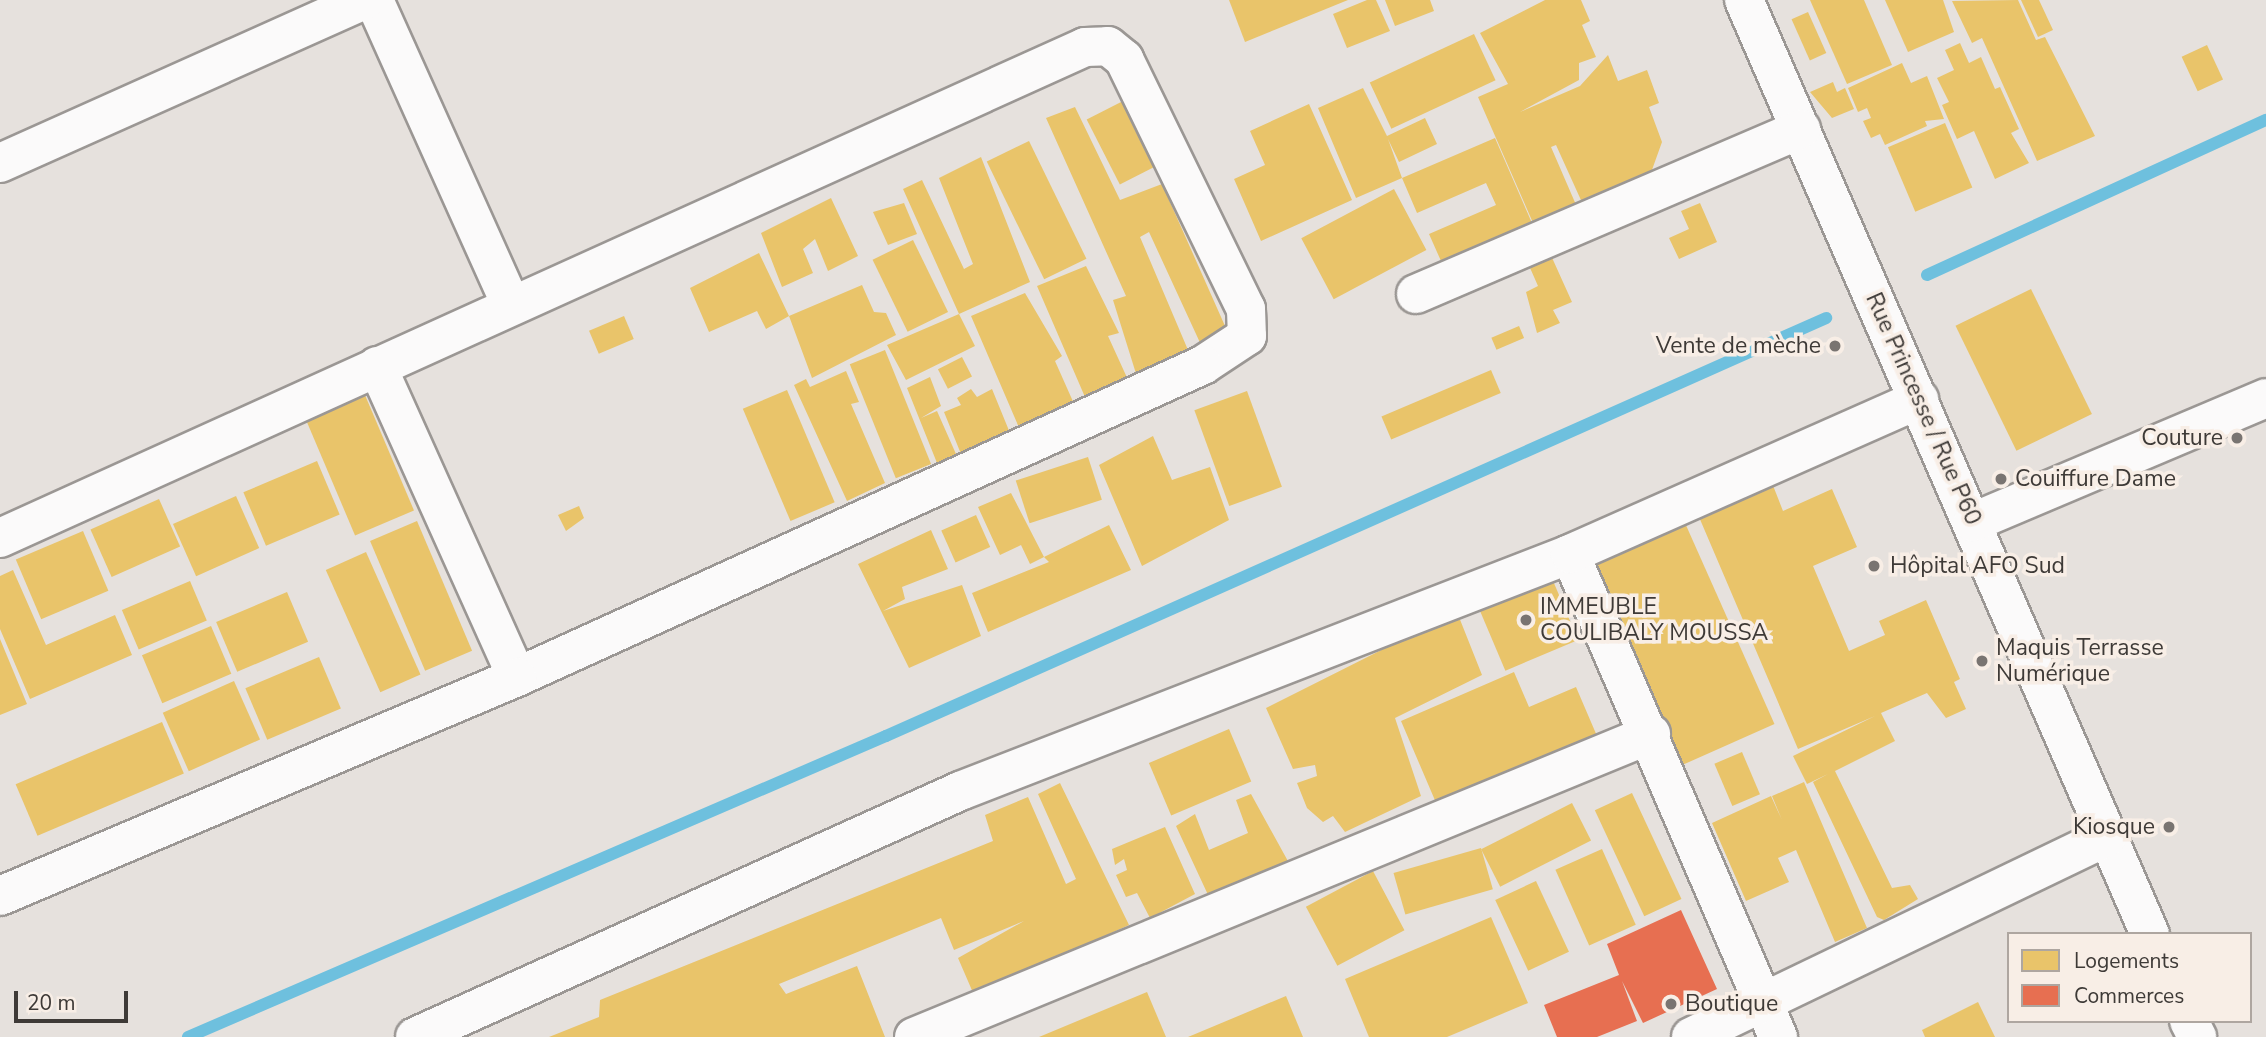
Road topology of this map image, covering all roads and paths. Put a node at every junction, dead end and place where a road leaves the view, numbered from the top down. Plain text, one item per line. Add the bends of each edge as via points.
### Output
1 (365, 0) edge
2 (374, 0) edge
3 (1744, 0) edge
4 (1801, 128) junction
5 (0, 163) edge
6 (1416, 294) dead end
7 (511, 305) junction
8 (377, 366) junction
9 (2266, 398) edge
10 (1919, 399) junction
11 (1973, 522) junction
12 (0, 538) edge
13 (1570, 554) junction
14 (517, 677) junction
15 (1651, 734) junction
16 (2106, 837) junction
17 (0, 896) edge
18 (2149, 932) edge
19 (1770, 1021) edge
20 (415, 1037) edge
21 (914, 1037) edge
22 (1691, 1037) edge

1 - 5 street
2 - 7 street
3 - 4 street, Rue Princesse / Rue P60
4 - 6 street
4 - 10 street, Rue Princesse / Rue P60
7 - 8 street
7 - 14 street via 1085,47 1108,46 1124,59 1246,309 1247,336 1203,365
8 - 12 street
8 - 14 street
9 - 11 street
10 - 11 street, Rue Princesse / Rue P60
10 - 13 street
11 - 16 street, Rue Princesse / Rue P60
13 - 15 street
13 - 20 street via 960,791
14 - 17 street
15 - 19 street
15 - 21 street
16 - 18 street, Rue Princesse / Rue P60
16 - 19 street
19 - 22 street

